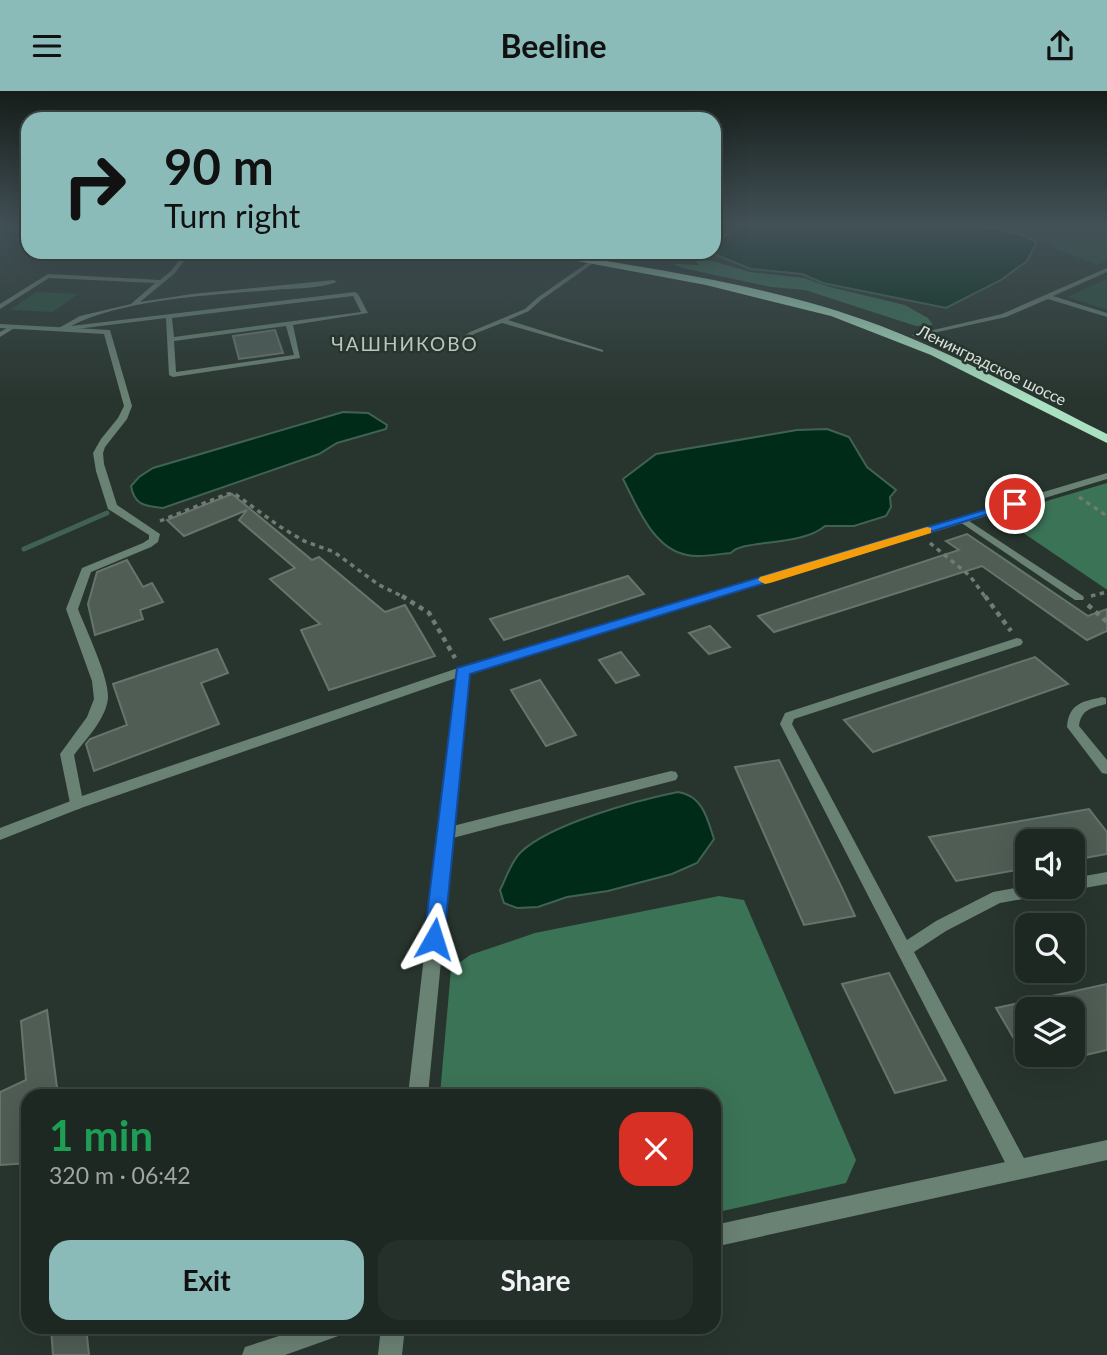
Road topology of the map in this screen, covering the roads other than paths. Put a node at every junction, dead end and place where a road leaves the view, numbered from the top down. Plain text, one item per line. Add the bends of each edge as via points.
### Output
1 (37, 283) edge
2 (160, 283) edge
3 (325, 283) edge
4 (562, 283) edge
5 (698, 283) edge
6 (729, 283) edge
7 (1079, 283) edge
8 (1048, 297) junction
9 (132, 305) junction
10 (0, 307) edge
11 (1107, 315) edge
12 (169, 317) junction
13 (503, 321) junction
14 (289, 323) junction
15 (0, 326) edge
16 (13, 327) junction
17 (106, 328) junction
18 (60, 329) junction
19 (0, 335) edge
20 (915, 335) junction
21 (171, 338) junction
22 (450, 348) dead end
23 (601, 351) dead end
24 (1107, 426) edge
25 (1107, 439) edge
26 (1107, 477) edge
27 (963, 520) junction
28 (1079, 598) road end
29 (1017, 642) road end
30 (463, 671) junction
31 (1102, 701) dead end
32 (1107, 769) edge
33 (671, 776) dead end
34 (76, 804) junction
35 (0, 834) edge
36 (445, 834) junction
37 (1107, 878) edge
38 (1085, 882) edge
39 (1015, 894) edge
40 (904, 950) junction
41 (419, 1089) edge
42 (1107, 1150) edge
43 (1019, 1170) junction
44 (721, 1234) edge
45 (316, 1334) edge
46 (392, 1334) edge
47 (253, 1355) edge
48 (390, 1355) edge

1 - 10 lane
2 - 9 lane
3 - 9 lane
4 - 13 lane via 527,310
5 - 25 highway, Ленинградское шоссе via 861,323
6 - 20 highway, Ленинградское шоссе via 865,316
7 - 8 lane
8 - 11 lane
8 - 20 lane via 1004,316
9 - 18 lane via 72,320
12 - 14 lane via 355,294 365,313
12 - 17 lane
12 - 21 lane
13 - 22 lane
13 - 23 lane
14 - 21 lane
14 - 21 lane via 298,357 173,375
15 - 16 street
16 - 18 street
16 - 19 lane
17 - 18 street
17 - 34 street via 128,406 97,457 112,507 155,534 150,544 86,570 72,609 102,694 97,712 67,754
20 - 24 highway, Ленинградское шоссе
26 - 27 street
27 - 28 lane
27 - 30 street
29 - 40 lane via 789,716 786,724
30 - 34 street
30 - 36 street
31 - 32 lane via 1083,706 1074,716 1073,727
33 - 36 lane
34 - 35 lane
36 - 41 street
37 - 38 lane
39 - 40 lane via 998,897
40 - 43 lane
42 - 43 street
43 - 44 street
45 - 47 lane
46 - 48 street

